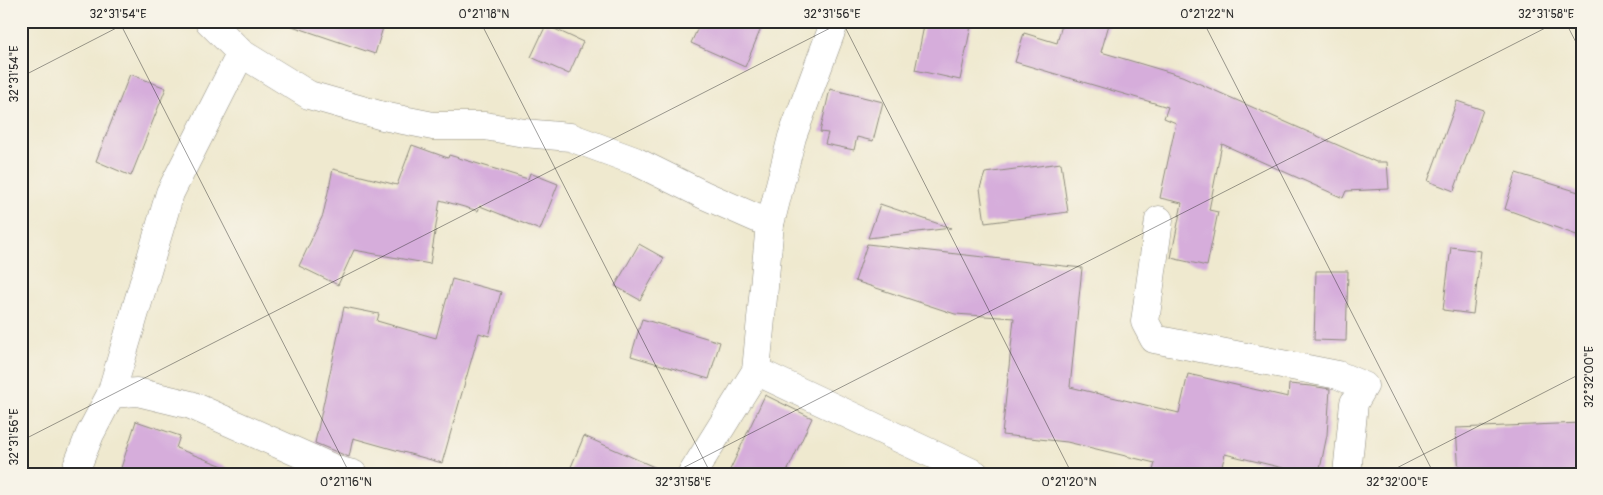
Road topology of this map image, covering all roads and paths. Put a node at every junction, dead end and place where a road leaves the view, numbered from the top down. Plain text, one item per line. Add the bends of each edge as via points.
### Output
1 (209, 21) edge
2 (835, 21) edge
3 (241, 53) junction
4 (1159, 220) dead end
5 (770, 224) junction
6 (756, 371) junction
7 (111, 394) junction
8 (74, 474) edge
9 (353, 474) edge
10 (692, 474) edge
11 (975, 474) edge
12 (1347, 474) edge

1 - 3 street
2 - 5 street via 792,137
3 - 5 street via 308,95 383,116 434,126 485,126 570,137 635,161
3 - 7 street via 170,193
4 - 12 street via 1145,322 1154,339 1338,375 1364,386 1354,403
5 - 6 street
6 - 10 street
6 - 11 street
7 - 8 street
7 - 9 street via 137,392 191,405 337,470

